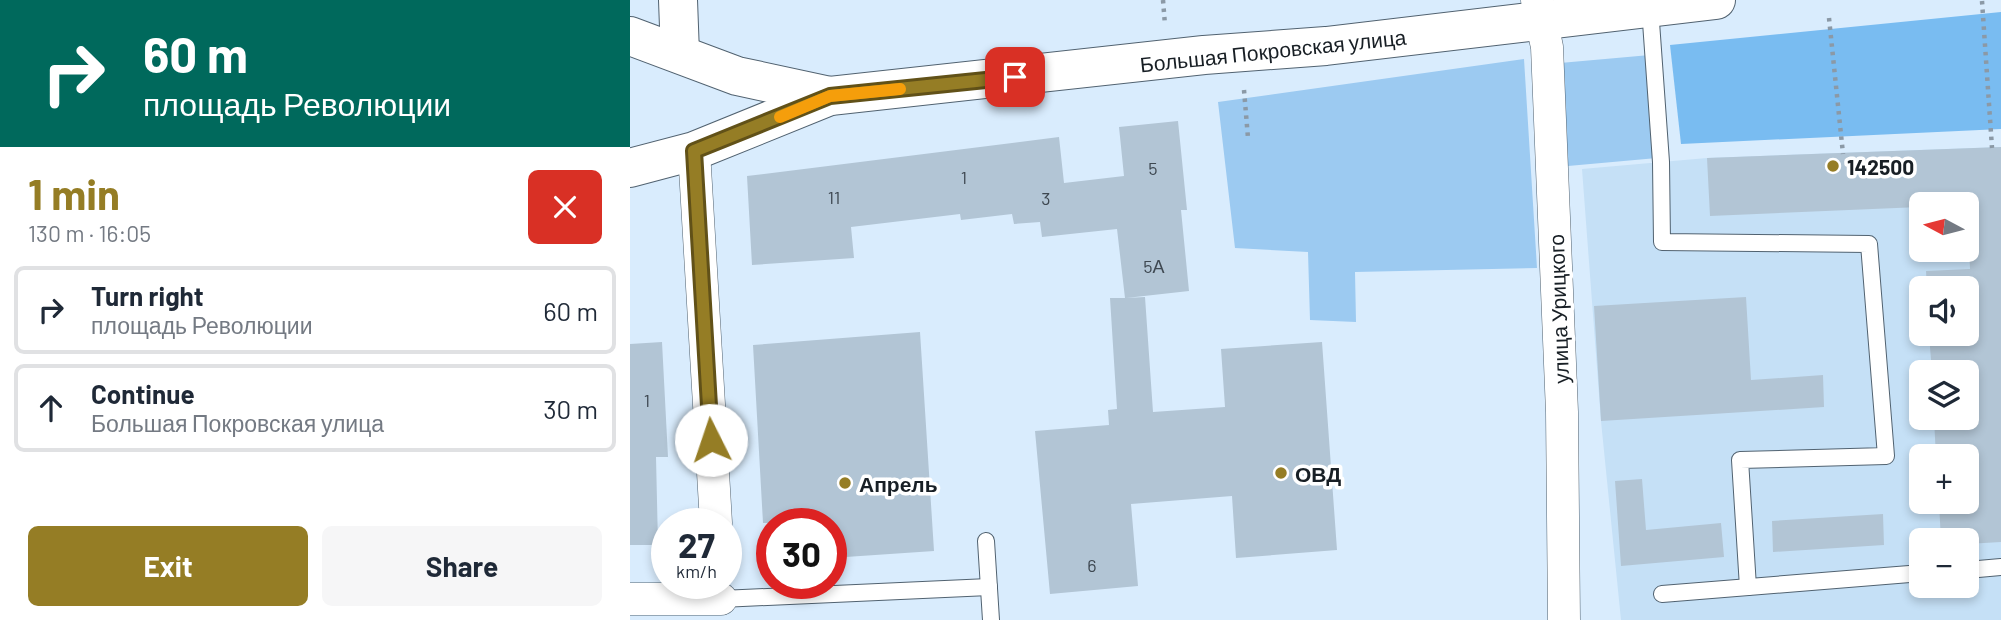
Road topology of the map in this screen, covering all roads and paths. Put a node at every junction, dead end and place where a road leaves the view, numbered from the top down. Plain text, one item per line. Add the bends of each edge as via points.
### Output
1 (678, 0) edge
2 (1716, 0) edge
3 (1982, 1) edge
4 (1650, 8) junction
5 (1539, 11) edge
6 (1829, 18) dead end
7 (630, 36) edge
8 (680, 54) junction
9 (1244, 90) dead end
10 (830, 96) junction
11 (1248, 138) dead end
12 (1992, 148) dead end
13 (694, 151) junction
14 (1843, 153) dead end
15 (630, 168) edge
16 (715, 508) edge
17 (985, 541) dead end
18 (2001, 567) edge
19 (1979, 569) edge
20 (1909, 574) edge
21 (989, 587) junction
22 (1748, 587) junction
23 (1662, 594) dead end
24 (630, 599) edge
25 (721, 601) edge
26 (991, 620) edge
27 (1564, 620) edge

1 - 8 main road
2 - 4 main road, Большая Покровская улица
3 - 12 path
4 - 5 main road, Большая Покровская улица
4 - 22 lane via 1662,242 1869,244 1886,456 1740,460
5 - 10 main road, Большая Покровская улица
5 - 27 street, улица Урицкого via 1547,47 1560,358
6 - 14 path
7 - 8 main road
8 - 10 main road via 737,76
9 - 11 path
10 - 13 main road
13 - 15 main road
13 - 16 street
17 - 21 lane
18 - 19 lane
20 - 22 lane
21 - 25 lane
21 - 26 lane
22 - 23 lane
24 - 25 street

